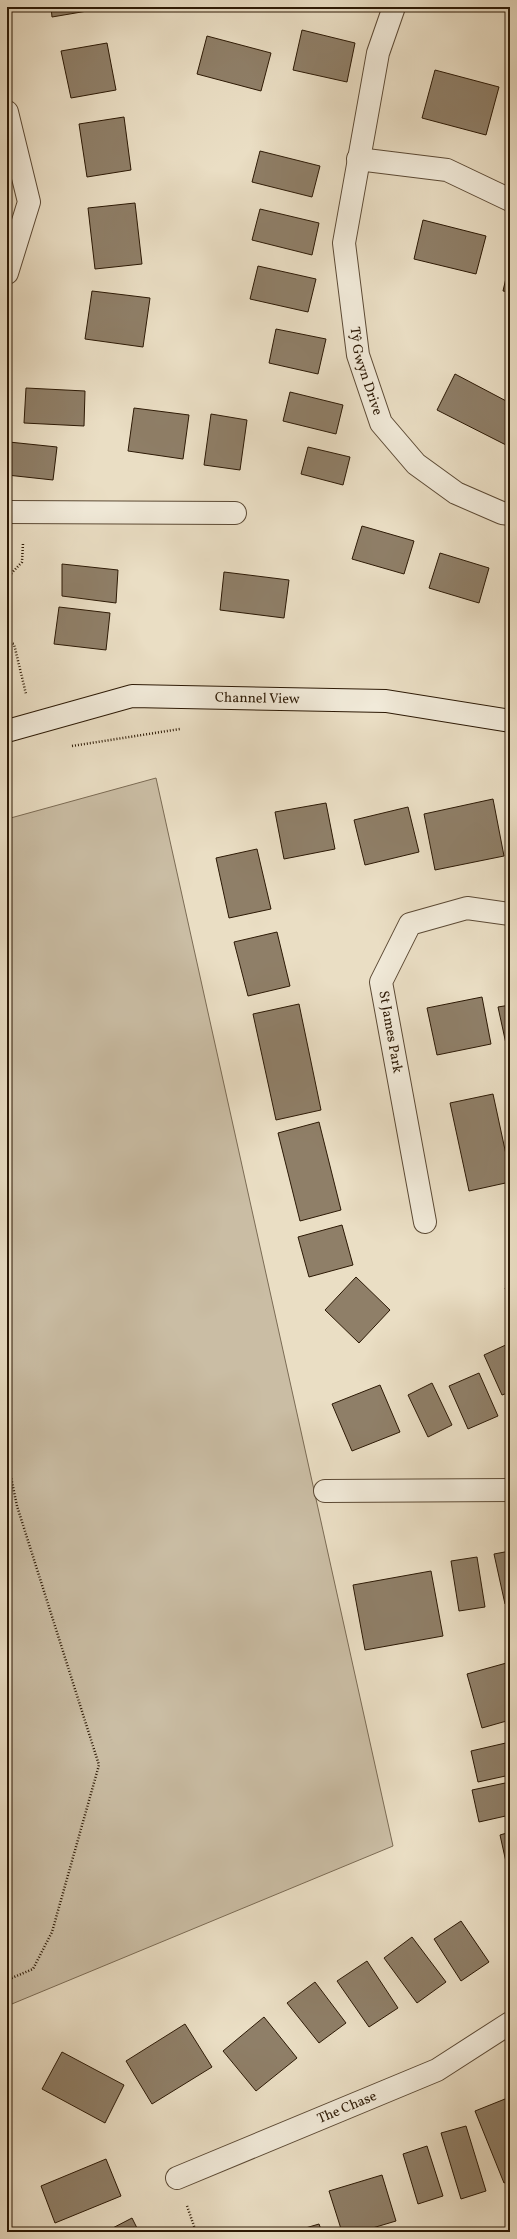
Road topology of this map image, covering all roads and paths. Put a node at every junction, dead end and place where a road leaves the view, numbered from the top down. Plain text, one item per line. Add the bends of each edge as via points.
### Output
1 (394, 7) edge
2 (7, 112) edge
3 (358, 159) junction
4 (510, 200) edge
5 (7, 273) edge
6 (15, 512) edge
7 (235, 513) dead end
8 (510, 514) edge
9 (7, 578) edge
10 (7, 642) edge
11 (510, 721) edge
12 (34, 723) junction
13 (181, 729) dead end
14 (7, 731) edge
15 (64, 747) dead end
16 (510, 914) edge
17 (425, 1222) dead end
18 (7, 1458) edge
19 (510, 1490) edge
20 (325, 1491) dead end
21 (7, 1980) edge
22 (510, 2023) edge
23 (178, 2178) dead end

1 - 3 street, Tŷ Gwyn Drive via 378,53
2 - 5 street via 29,202
3 - 4 street via 447,170
3 - 8 street, Tŷ Gwyn Drive via 344,243 358,355 381,423 416,464 456,492
6 - 7 street
6 - 9 path via 22,562
10 - 12 path via 14,644
11 - 12 street, Channel View via 386,701 132,696
12 - 14 street, Channel View
13 - 15 path
16 - 17 street, St James Park via 467,908 410,924 381,982
18 - 21 path via 18,1506 99,1765 52,1932 33,1969
19 - 20 street
22 - 23 street, The Chase via 437,2070

